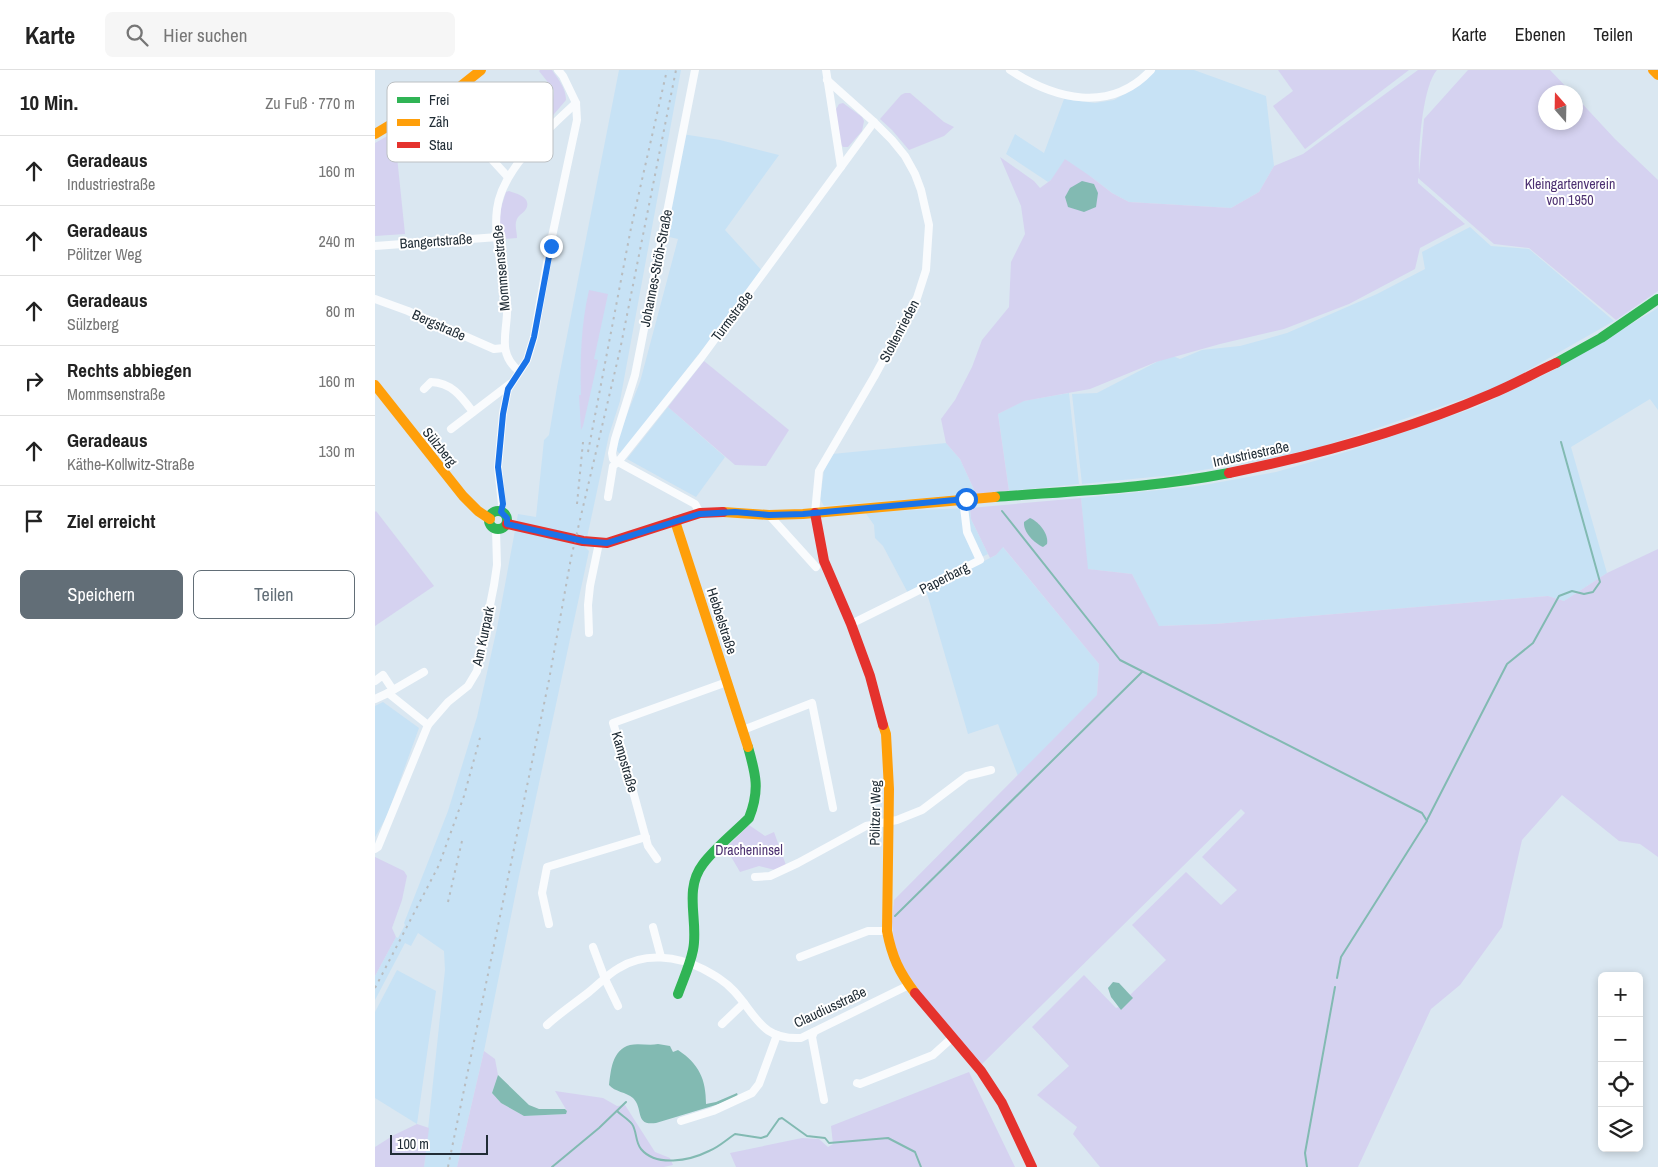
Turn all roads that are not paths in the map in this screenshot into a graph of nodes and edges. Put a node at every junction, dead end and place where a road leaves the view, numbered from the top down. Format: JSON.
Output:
{"nodes":[{"id":1,"x":481,"y":70,"type":"edge"},
{"id":2,"x":558,"y":70,"type":"edge"},
{"id":3,"x":695,"y":70,"type":"edge"},
{"id":4,"x":826,"y":70,"type":"edge"},
{"id":5,"x":1151,"y":70,"type":"edge"},
{"id":6,"x":1653,"y":70,"type":"edge"},
{"id":7,"x":1012,"y":71,"type":"edge"},
{"id":8,"x":1658,"y":75,"type":"edge"},
{"id":9,"x":827,"y":80,"type":"junction"},
{"id":10,"x":468,"y":82,"type":"edge"},
{"id":11,"x":576,"y":103,"type":"junction"},
{"id":12,"x":874,"y":122,"type":"junction"},
{"id":13,"x":553,"y":126,"type":"edge"},
{"id":14,"x":387,"y":128,"type":"edge"},
{"id":15,"x":375,"y":134,"type":"edge"},
{"id":16,"x":494,"y":162,"type":"edge"},
{"id":17,"x":520,"y":162,"type":"edge"},
{"id":18,"x":841,"y":167,"type":"junction"},
{"id":19,"x":508,"y":177,"type":"junction"},
{"id":20,"x":498,"y":237,"type":"junction"},
{"id":21,"x":375,"y":246,"type":"edge"},
{"id":22,"x":375,"y":299,"type":"edge"},
{"id":23,"x":1658,"y":299,"type":"edge"},
{"id":24,"x":504,"y":348,"type":"junction"},
{"id":25,"x":519,"y":371,"type":"junction"},
{"id":26,"x":510,"y":384,"type":"junction"},
{"id":27,"x":375,"y":385,"type":"edge"},
{"id":28,"x":424,"y":389,"type":"dead end"},
{"id":29,"x":473,"y":412,"type":"junction"},
{"id":30,"x":451,"y":429,"type":"dead end"},
{"id":31,"x":618,"y":462,"type":"junction"},
{"id":32,"x":607,"y":498,"type":"dead end"},
{"id":33,"x":963,"y":499,"type":"junction"},
{"id":34,"x":501,"y":512,"type":"junction"},
{"id":35,"x":815,"y":513,"type":"junction"},
{"id":36,"x":699,"y":514,"type":"junction"},
{"id":37,"x":769,"y":515,"type":"junction"},
{"id":38,"x":489,"y":520,"type":"junction"},
{"id":39,"x":675,"y":521,"type":"junction"},
{"id":40,"x":507,"y":524,"type":"junction"},
{"id":41,"x":496,"y":529,"type":"junction"},
{"id":42,"x":599,"y":543,"type":"junction"},
{"id":43,"x":816,"y":567,"type":"dead end"},
{"id":44,"x":851,"y":624,"type":"junction"},
{"id":45,"x":589,"y":633,"type":"dead end"},
{"id":46,"x":424,"y":672,"type":"dead end"},
{"id":47,"x":375,"y":681,"type":"edge"},
{"id":48,"x":727,"y":682,"type":"junction"},
{"id":49,"x":390,"y":691,"type":"junction"},
{"id":50,"x":375,"y":699,"type":"edge"},
{"id":51,"x":428,"y":725,"type":"junction"},
{"id":52,"x":743,"y":730,"type":"junction"},
{"id":53,"x":991,"y":770,"type":"dead end"},
{"id":54,"x":833,"y":808,"type":"dead end"},
{"id":55,"x":889,"y":821,"type":"junction"},
{"id":56,"x":646,"y":838,"type":"junction"},
{"id":57,"x":375,"y":849,"type":"edge"},
{"id":58,"x":657,"y":859,"type":"dead end"},
{"id":59,"x":755,"y":877,"type":"dead end"},
{"id":60,"x":549,"y":924,"type":"dead end"},
{"id":61,"x":653,"y":927,"type":"dead end"},
{"id":62,"x":887,"y":931,"type":"junction"},
{"id":63,"x":593,"y":947,"type":"dead end"},
{"id":64,"x":661,"y":957,"type":"junction"},
{"id":65,"x":800,"y":957,"type":"dead end"},
{"id":66,"x":689,"y":962,"type":"junction"},
{"id":67,"x":605,"y":979,"type":"junction"},
{"id":68,"x":909,"y":985,"type":"junction"},
{"id":69,"x":678,"y":994,"type":"dead end"},
{"id":70,"x":744,"y":1003,"type":"junction"},
{"id":71,"x":618,"y":1006,"type":"dead end"},
{"id":72,"x":722,"y":1024,"type":"dead end"},
{"id":73,"x":547,"y":1025,"type":"dead end"},
{"id":74,"x":814,"y":1032,"type":"junction"},
{"id":75,"x":777,"y":1035,"type":"junction"},
{"id":76,"x":953,"y":1037,"type":"junction"},
{"id":77,"x":857,"y":1083,"type":"dead end"},
{"id":78,"x":824,"y":1100,"type":"dead end"},
{"id":79,"x":681,"y":1121,"type":"dead end"},
{"id":80,"x":1032,"y":1167,"type":"edge"}],
"edges":[{"from":1,"to":10,"type":"main road"},
{"from":2,"to":11,"type":"street"},
{"from":3,"to":31,"type":"street","name":"Johannes-Ströh-Straße"},
{"from":4,"to":9,"type":"street"},
{"from":5,"to":7,"type":"street"},
{"from":6,"to":8,"type":"main road"},
{"from":9,"to":12,"type":"street","name":"Stoltenrieden"},
{"from":9,"to":18,"type":"street"},
{"from":11,"to":13,"type":"street","name":"Mommsenstraße"},
{"from":11,"to":25,"type":"street"},
{"from":12,"to":18,"type":"street","name":"Turmstraße"},
{"from":12,"to":35,"type":"street","name":"Stoltenrieden"},
{"from":14,"to":15,"type":"main road"},
{"from":16,"to":19,"type":"street"},
{"from":17,"to":19,"type":"street","name":"Mommsenstraße"},
{"from":18,"to":31,"type":"street","name":"Turmstraße"},
{"from":19,"to":20,"type":"street","name":"Mommsenstraße"},
{"from":20,"to":21,"type":"street","name":"Bangertstraße"},
{"from":20,"to":24,"type":"street","name":"Mommsenstraße"},
{"from":22,"to":24,"type":"street","name":"Bergstraße"},
{"from":23,"to":33,"type":"main road","name":"Industriestraße"},
{"from":24,"to":25,"type":"street"},
{"from":25,"to":26,"type":"street"},
{"from":26,"to":29,"type":"street"},
{"from":26,"to":34,"type":"street"},
{"from":27,"to":38,"type":"main road","name":"Sülzberg"},
{"from":28,"to":29,"type":"street"},
{"from":29,"to":30,"type":"street"},
{"from":31,"to":32,"type":"street","name":"Turmstraße"},
{"from":31,"to":36,"type":"street"},
{"from":33,"to":35,"type":"main road","name":"Industriestraße"},
{"from":33,"to":44,"type":"street","name":"Paperbarg"},
{"from":34,"to":38,"type":"main road"},
{"from":34,"to":40,"type":"main road"},
{"from":35,"to":37,"type":"main road"},
{"from":35,"to":44,"type":"main road","name":"Pölitzer Weg"},
{"from":36,"to":37,"type":"main road"},
{"from":36,"to":39,"type":"main road"},
{"from":37,"to":43,"type":"street"},
{"from":38,"to":41,"type":"main road","name":"Sülzberg"},
{"from":39,"to":42,"type":"main road"},
{"from":39,"to":48,"type":"main road","name":"Hebbelstraße"},
{"from":40,"to":41,"type":"main road"},
{"from":40,"to":42,"type":"main road"},
{"from":41,"to":51,"type":"street","name":"Am Kurpark"},
{"from":42,"to":45,"type":"street"},
{"from":44,"to":55,"type":"main road","name":"Pölitzer Weg"},
{"from":46,"to":49,"type":"street"},
{"from":47,"to":49,"type":"street"},
{"from":48,"to":52,"type":"main road","name":"Hebbelstraße"},
{"from":48,"to":56,"type":"street","name":"Kampstraße"},
{"from":49,"to":50,"type":"street"},
{"from":49,"to":51,"type":"street"},
{"from":51,"to":57,"type":"street","name":"Am Kurpark"},
{"from":52,"to":54,"type":"street"},
{"from":52,"to":66,"type":"main road","name":"Hebbelstraße"},
{"from":53,"to":55,"type":"street"},
{"from":55,"to":59,"type":"street"},
{"from":55,"to":62,"type":"main road","name":"Pölitzer Weg"},
{"from":56,"to":58,"type":"street","name":"Kampstraße"},
{"from":56,"to":60,"type":"street"},
{"from":61,"to":64,"type":"street"},
{"from":62,"to":65,"type":"street"},
{"from":62,"to":68,"type":"main road","name":"Pölitzer Weg"},
{"from":63,"to":67,"type":"street"},
{"from":64,"to":66,"type":"street","name":"Claudiusstraße"},
{"from":64,"to":67,"type":"street","name":"Claudiusstraße"},
{"from":66,"to":69,"type":"main road"},
{"from":66,"to":70,"type":"street","name":"Claudiusstraße"},
{"from":67,"to":71,"type":"street"},
{"from":67,"to":73,"type":"street","name":"Claudiusstraße"},
{"from":68,"to":74,"type":"street","name":"Claudiusstraße"},
{"from":68,"to":76,"type":"main road","name":"Pölitzer Weg"},
{"from":70,"to":72,"type":"street"},
{"from":70,"to":75,"type":"street","name":"Claudiusstraße"},
{"from":74,"to":75,"type":"street","name":"Claudiusstraße"},
{"from":74,"to":78,"type":"street"},
{"from":75,"to":79,"type":"street"},
{"from":76,"to":77,"type":"street"},
{"from":76,"to":80,"type":"main road","name":"Pölitzer Weg"}]}
